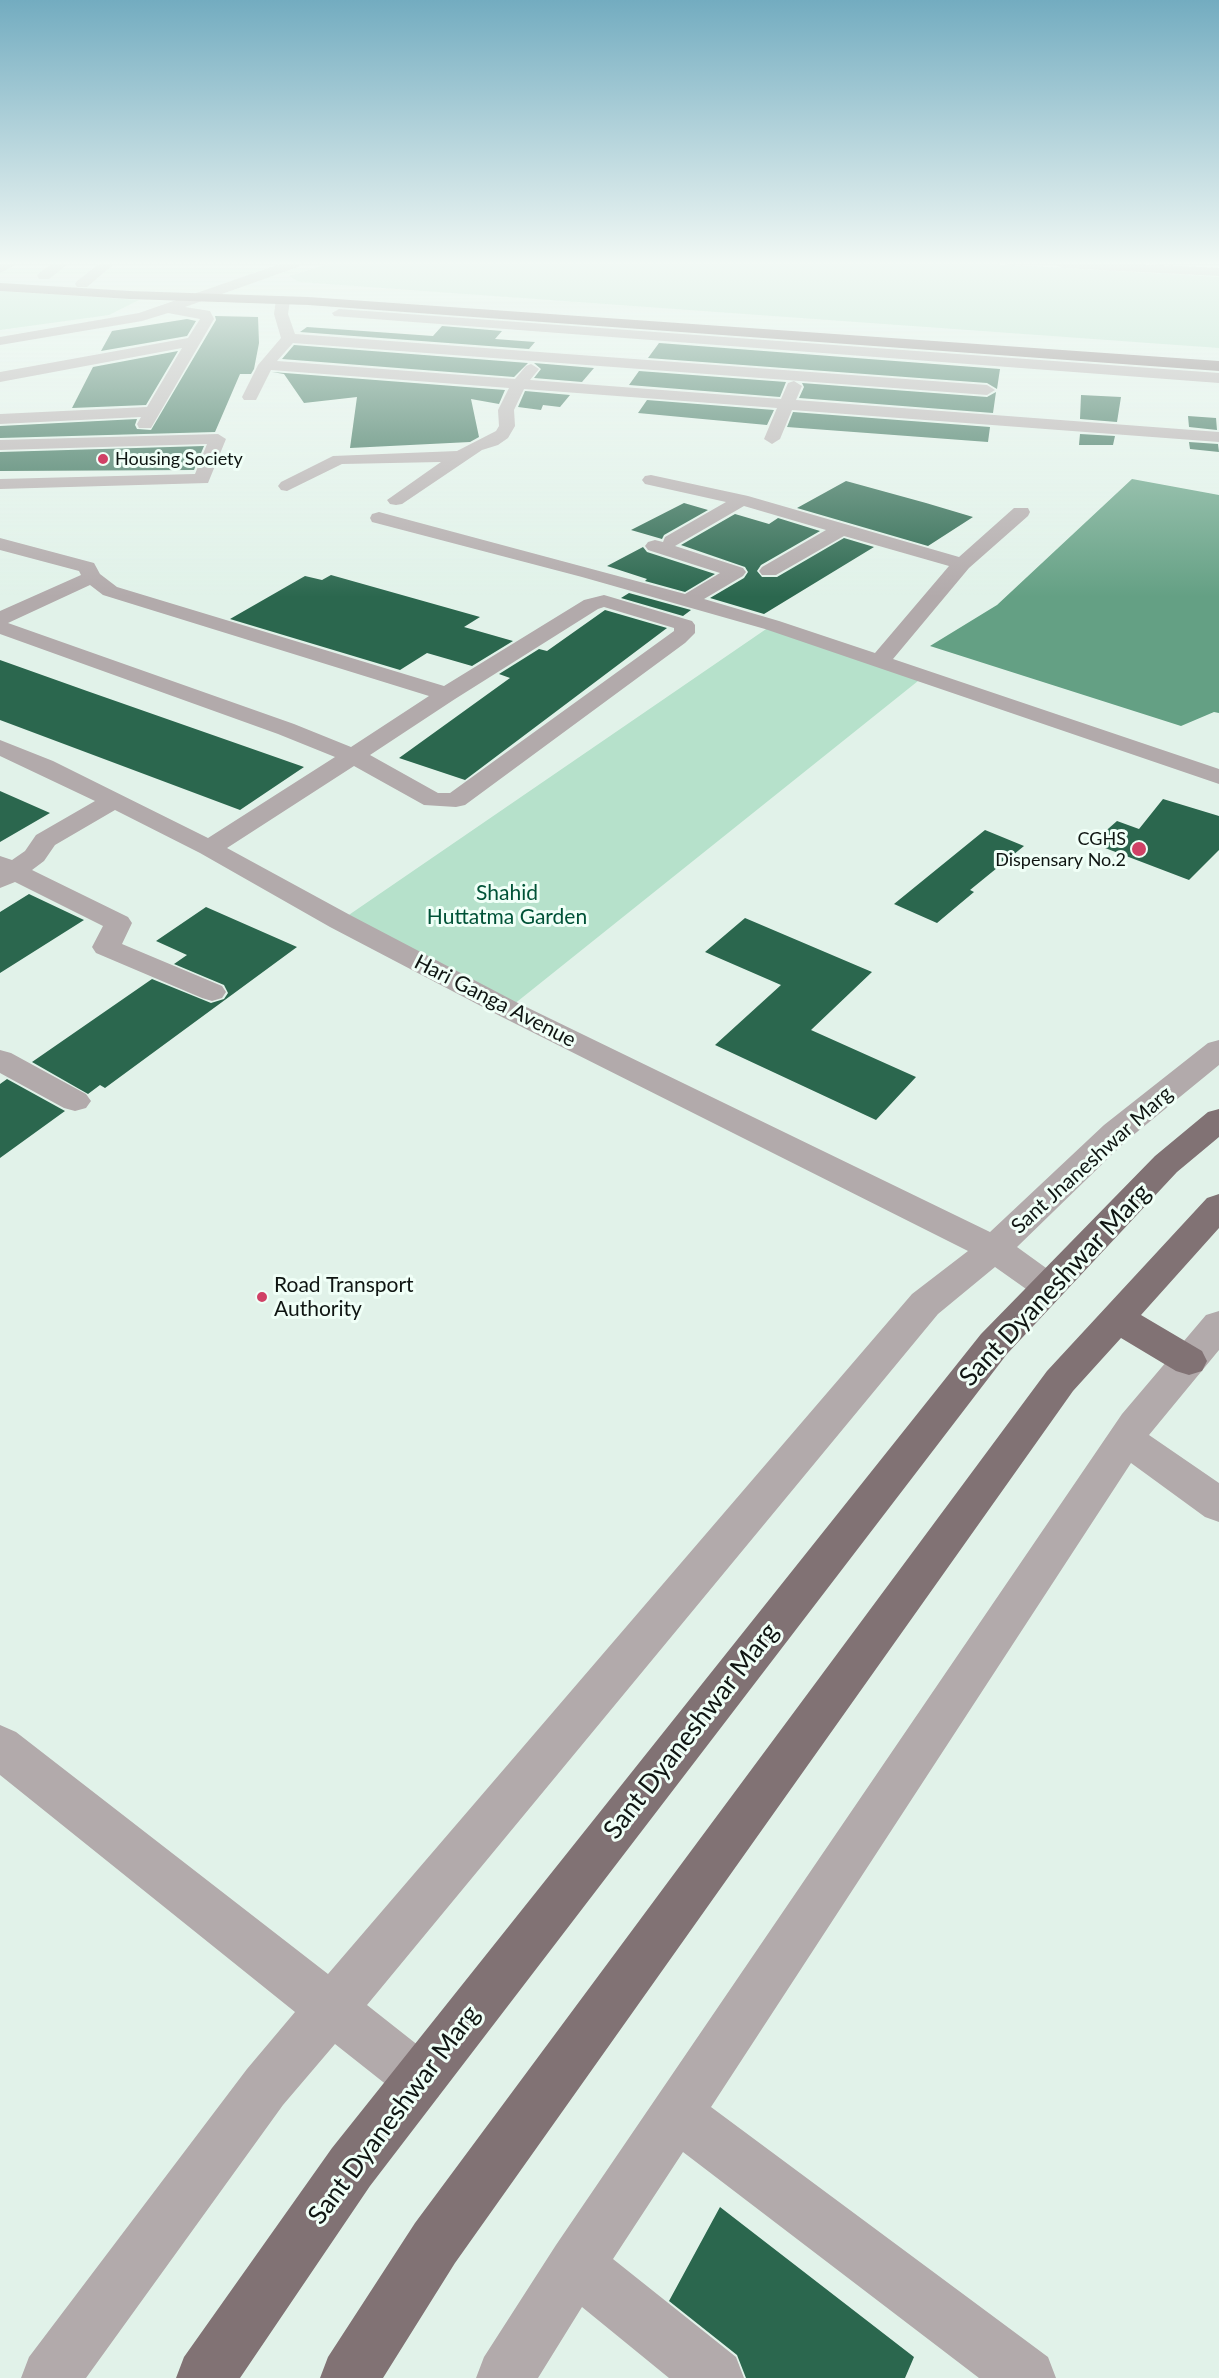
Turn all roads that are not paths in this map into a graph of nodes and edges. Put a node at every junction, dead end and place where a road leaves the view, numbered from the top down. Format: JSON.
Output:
{"nodes":[{"id":1,"x":81,"y":375,"type":"edge"},
{"id":2,"x":173,"y":375,"type":"edge"},
{"id":3,"x":261,"y":375,"type":"edge"},
{"id":4,"x":396,"y":375,"type":"joint"},
{"id":5,"x":526,"y":375,"type":"edge"},
{"id":6,"x":798,"y":375,"type":"joint"},
{"id":7,"x":1185,"y":375,"type":"edge"},
{"id":8,"x":1219,"y":378,"type":"edge"},
{"id":9,"x":78,"y":379,"type":"dead end"},
{"id":10,"x":519,"y":384,"type":"junction"},
{"id":11,"x":309,"y":385,"type":"dead end"},
{"id":12,"x":987,"y":390,"type":"dead end"},
{"id":13,"x":250,"y":397,"type":"dead end"},
{"id":14,"x":64,"y":398,"type":"dead end"},
{"id":15,"x":786,"y":404,"type":"junction"},
{"id":16,"x":50,"y":416,"type":"junction"},
{"id":17,"x":0,"y":419,"type":"edge"},
{"id":18,"x":1219,"y":437,"type":"edge"},
{"id":19,"x":772,"y":439,"type":"dead end"},
{"id":20,"x":0,"y":445,"type":"edge"},
{"id":21,"x":460,"y":456,"type":"junction"},
{"id":22,"x":651,"y":480,"type":"dead end"},
{"id":23,"x":0,"y":484,"type":"edge"},
{"id":24,"x":287,"y":486,"type":"dead end"},
{"id":25,"x":396,"y":500,"type":"dead end"},
{"id":26,"x":742,"y":500,"type":"junction"},
{"id":27,"x":1021,"y":512,"type":"dead end"},
{"id":28,"x":379,"y":518,"type":"dead end"},
{"id":29,"x":843,"y":528,"type":"junction"},
{"id":30,"x":0,"y":544,"type":"edge"},
{"id":31,"x":962,"y":564,"type":"junction"},
{"id":32,"x":769,"y":571,"type":"dead end"},
{"id":33,"x":92,"y":577,"type":"junction"},
{"id":34,"x":110,"y":591,"type":"junction"},
{"id":35,"x":90,"y":600,"type":"dead end"},
{"id":36,"x":687,"y":601,"type":"junction"},
{"id":37,"x":0,"y":619,"type":"edge"},
{"id":38,"x":0,"y":627,"type":"edge"},
{"id":39,"x":31,"y":629,"type":"junction"},
{"id":40,"x":0,"y":644,"type":"edge"},
{"id":41,"x":879,"y":662,"type":"junction"},
{"id":42,"x":447,"y":694,"type":"junction"},
{"id":43,"x":0,"y":747,"type":"edge"},
{"id":44,"x":353,"y":756,"type":"junction"},
{"id":45,"x":1219,"y":777,"type":"edge"},
{"id":46,"x":125,"y":807,"type":"junction"},
{"id":47,"x":209,"y":848,"type":"junction"},
{"id":48,"x":12,"y":868,"type":"edge"},
{"id":49,"x":212,"y":992,"type":"dead end"},
{"id":50,"x":1219,"y":1050,"type":"edge"},
{"id":51,"x":0,"y":1060,"type":"edge"},
{"id":52,"x":75,"y":1101,"type":"dead end"},
{"id":53,"x":1219,"y":1120,"type":"edge"},
{"id":54,"x":1219,"y":1206,"type":"edge"},
{"id":55,"x":994,"y":1249,"type":"junction"},
{"id":56,"x":1048,"y":1287,"type":"junction"},
{"id":57,"x":1117,"y":1318,"type":"junction"},
{"id":58,"x":1219,"y":1325,"type":"edge"},
{"id":59,"x":1189,"y":1361,"type":"junction"},
{"id":60,"x":1126,"y":1439,"type":"junction"},
{"id":61,"x":1219,"y":1505,"type":"edge"},
{"id":62,"x":0,"y":1747,"type":"edge"},
{"id":63,"x":332,"y":2009,"type":"junction"},
{"id":64,"x":420,"y":2079,"type":"junction"},
{"id":65,"x":678,"y":2115,"type":"junction"},
{"id":66,"x":576,"y":2265,"type":"junction"},
{"id":67,"x":361,"y":2373,"type":"edge"},
{"id":68,"x":50,"y":2378,"type":"edge"},
{"id":69,"x":205,"y":2378,"type":"edge"},
{"id":70,"x":506,"y":2378,"type":"edge"},
{"id":71,"x":715,"y":2378,"type":"edge"},
{"id":72,"x":1027,"y":2378,"type":"edge"}],
"edges":[{"from":1,"to":9,"type":"street"},
{"from":2,"to":16,"type":"street"},
{"from":3,"to":13,"type":"street"},
{"from":4,"to":10,"type":"street"},
{"from":4,"to":11,"type":"street"},
{"from":5,"to":10,"type":"street"},
{"from":6,"to":12,"type":"street"},
{"from":6,"to":15,"type":"street"},
{"from":7,"to":8,"type":"street"},
{"from":10,"to":15,"type":"street"},
{"from":10,"to":21,"type":"street"},
{"from":14,"to":16,"type":"street"},
{"from":15,"to":18,"type":"street"},
{"from":15,"to":19,"type":"street"},
{"from":16,"to":17,"type":"street"},
{"from":20,"to":23,"type":"street"},
{"from":21,"to":24,"type":"street"},
{"from":21,"to":25,"type":"street"},
{"from":22,"to":26,"type":"street"},
{"from":26,"to":29,"type":"street"},
{"from":26,"to":36,"type":"street"},
{"from":27,"to":31,"type":"street"},
{"from":28,"to":36,"type":"street"},
{"from":29,"to":31,"type":"street"},
{"from":29,"to":32,"type":"street"},
{"from":30,"to":33,"type":"street"},
{"from":31,"to":41,"type":"street"},
{"from":33,"to":34,"type":"street"},
{"from":33,"to":37,"type":"street"},
{"from":34,"to":35,"type":"street"},
{"from":34,"to":42,"type":"street"},
{"from":36,"to":41,"type":"street"},
{"from":38,"to":39,"type":"street"},
{"from":39,"to":40,"type":"street"},
{"from":39,"to":44,"type":"street"},
{"from":41,"to":45,"type":"street"},
{"from":42,"to":44,"type":"street"},
{"from":42,"to":44,"type":"street"},
{"from":43,"to":46,"type":"street","name":"Hari Ganga Avenue"},
{"from":44,"to":47,"type":"street"},
{"from":46,"to":47,"type":"street","name":"Hari Ganga Avenue"},
{"from":46,"to":48,"type":"street"},
{"from":47,"to":55,"type":"street","name":"Hari Ganga Avenue"},
{"from":48,"to":49,"type":"street"},
{"from":50,"to":55,"type":"street","name":"Sant Jnaneshwar Marg"},
{"from":51,"to":52,"type":"street"},
{"from":53,"to":56,"type":"main road","name":"Sant Dyaneshwar Marg"},
{"from":54,"to":57,"type":"main road"},
{"from":55,"to":56,"type":"street","name":"Hari Ganga Avenue"},
{"from":55,"to":63,"type":"street","name":"Sant Jnaneshwar Marg"},
{"from":56,"to":64,"type":"main road","name":"Sant Dyaneshwar Marg"},
{"from":57,"to":59,"type":"main road"},
{"from":57,"to":67,"type":"main road"},
{"from":58,"to":59,"type":"street"},
{"from":59,"to":60,"type":"street"},
{"from":60,"to":61,"type":"street"},
{"from":60,"to":65,"type":"street"},
{"from":62,"to":63,"type":"street"},
{"from":63,"to":64,"type":"street"},
{"from":63,"to":68,"type":"street","name":"Sant Jnaneshwar Marg"},
{"from":64,"to":69,"type":"main road","name":"Sant Dyaneshwar Marg"},
{"from":65,"to":66,"type":"street"},
{"from":65,"to":72,"type":"street"},
{"from":66,"to":70,"type":"street"},
{"from":66,"to":71,"type":"street"}]}
